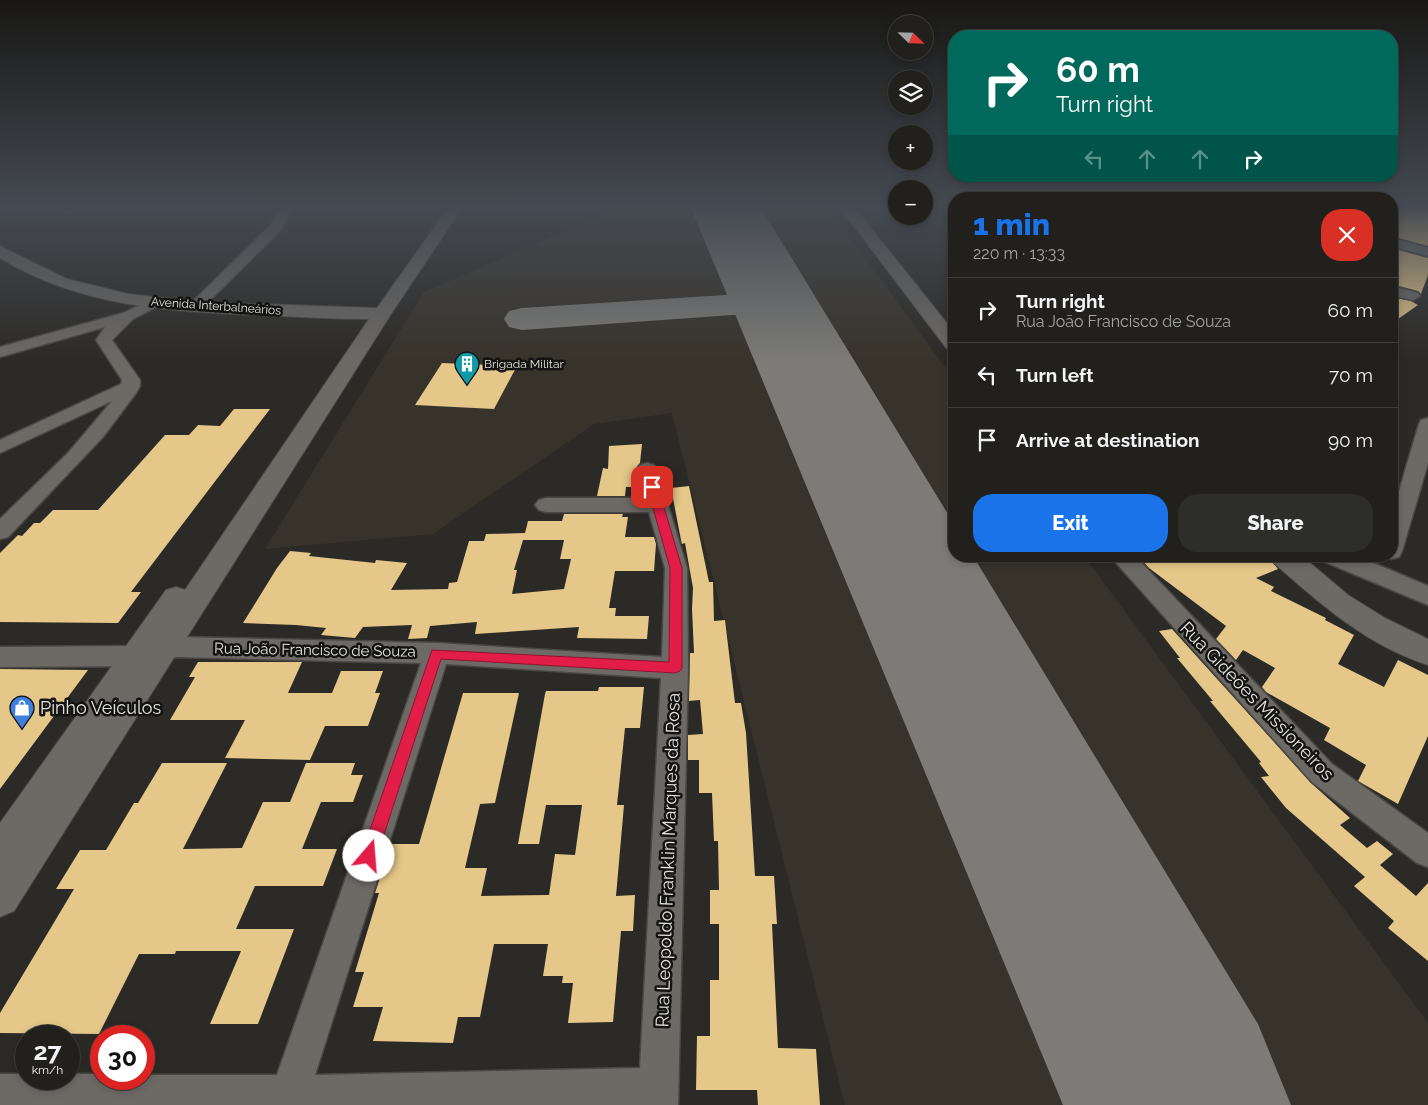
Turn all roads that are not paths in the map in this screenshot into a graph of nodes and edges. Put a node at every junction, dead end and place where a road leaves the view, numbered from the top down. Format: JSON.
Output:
{"nodes":[{"id":1,"x":13,"y":260,"type":"edge"},
{"id":2,"x":243,"y":260,"type":"edge"},
{"id":3,"x":413,"y":260,"type":"edge"},
{"id":4,"x":418,"y":260,"type":"edge"},
{"id":5,"x":888,"y":260,"type":"edge"},
{"id":6,"x":1398,"y":292,"type":"edge"},
{"id":7,"x":1413,"y":296,"type":"dead end"},
{"id":8,"x":153,"y":303,"type":"junction"},
{"id":9,"x":194,"y":307,"type":"junction"},
{"id":10,"x":378,"y":314,"type":"junction"},
{"id":11,"x":128,"y":316,"type":"junction"},
{"id":12,"x":948,"y":336,"type":"edge"},
{"id":13,"x":0,"y":352,"type":"edge"},
{"id":14,"x":131,"y":386,"type":"junction"},
{"id":15,"x":1428,"y":424,"type":"edge"},
{"id":16,"x":0,"y":447,"type":"edge"},
{"id":17,"x":647,"y":469,"type":"dead end"},
{"id":18,"x":1420,"y":489,"type":"edge"},
{"id":19,"x":546,"y":505,"type":"dead end"},
{"id":20,"x":658,"y":505,"type":"junction"},
{"id":21,"x":0,"y":532,"type":"edge"},
{"id":22,"x":1398,"y":536,"type":"edge"},
{"id":23,"x":1127,"y":562,"type":"edge"},
{"id":24,"x":1291,"y":562,"type":"edge"},
{"id":25,"x":1365,"y":562,"type":"edge"},
{"id":26,"x":1386,"y":566,"type":"edge"},
{"id":27,"x":1428,"y":596,"type":"edge"},
{"id":28,"x":164,"y":649,"type":"junction"},
{"id":29,"x":437,"y":653,"type":"junction"},
{"id":30,"x":1428,"y":653,"type":"edge"},
{"id":31,"x":136,"y":656,"type":"junction"},
{"id":32,"x":0,"y":657,"type":"edge"},
{"id":33,"x":675,"y":668,"type":"junction"},
{"id":34,"x":1428,"y":852,"type":"edge"},
{"id":35,"x":0,"y":855,"type":"edge"},
{"id":36,"x":0,"y":896,"type":"edge"},
{"id":37,"x":0,"y":1092,"type":"edge"},
{"id":38,"x":659,"y":1096,"type":"edge"},
{"id":39,"x":287,"y":1100,"type":"edge"}],
"edges":[{"from":1,"to":8,"type":"main road","name":"Avenida Interbalneários"},
{"from":2,"to":9,"type":"street"},
{"from":3,"to":10,"type":"main road"},
{"from":4,"to":10,"type":"main road"},
{"from":5,"to":12,"type":"main road"},
{"from":6,"to":7,"type":"street"},
{"from":8,"to":9,"type":"main road","name":"Avenida Interbalneários"},
{"from":8,"to":11,"type":"street"},
{"from":9,"to":10,"type":"main road","name":"Avenida Interbalneários"},
{"from":10,"to":28,"type":"main road"},
{"from":10,"to":31,"type":"main road"},
{"from":11,"to":13,"type":"street"},
{"from":11,"to":14,"type":"street"},
{"from":14,"to":16,"type":"street"},
{"from":14,"to":21,"type":"street"},
{"from":15,"to":18,"type":"street"},
{"from":17,"to":20,"type":"street","name":"Rua Leopoldo Franklin Marques da Rosa"},
{"from":18,"to":22,"type":"street"},
{"from":19,"to":20,"type":"street"},
{"from":20,"to":33,"type":"street","name":"Rua Leopoldo Franklin Marques da Rosa"},
{"from":23,"to":34,"type":"street","name":"Rua Gideões Missioneiros"},
{"from":24,"to":30,"type":"main road"},
{"from":25,"to":26,"type":"street"},
{"from":26,"to":27,"type":"street"},
{"from":28,"to":29,"type":"street","name":"Rua João Francisco de Souza"},
{"from":28,"to":36,"type":"main road"},
{"from":29,"to":33,"type":"street","name":"Rua João Francisco de Souza"},
{"from":29,"to":39,"type":"street"},
{"from":31,"to":32,"type":"street"},
{"from":31,"to":35,"type":"main road"},
{"from":33,"to":38,"type":"street","name":"Rua Leopoldo Franklin Marques da Rosa"},
{"from":37,"to":39,"type":"street"},
{"from":38,"to":39,"type":"street"}]}
